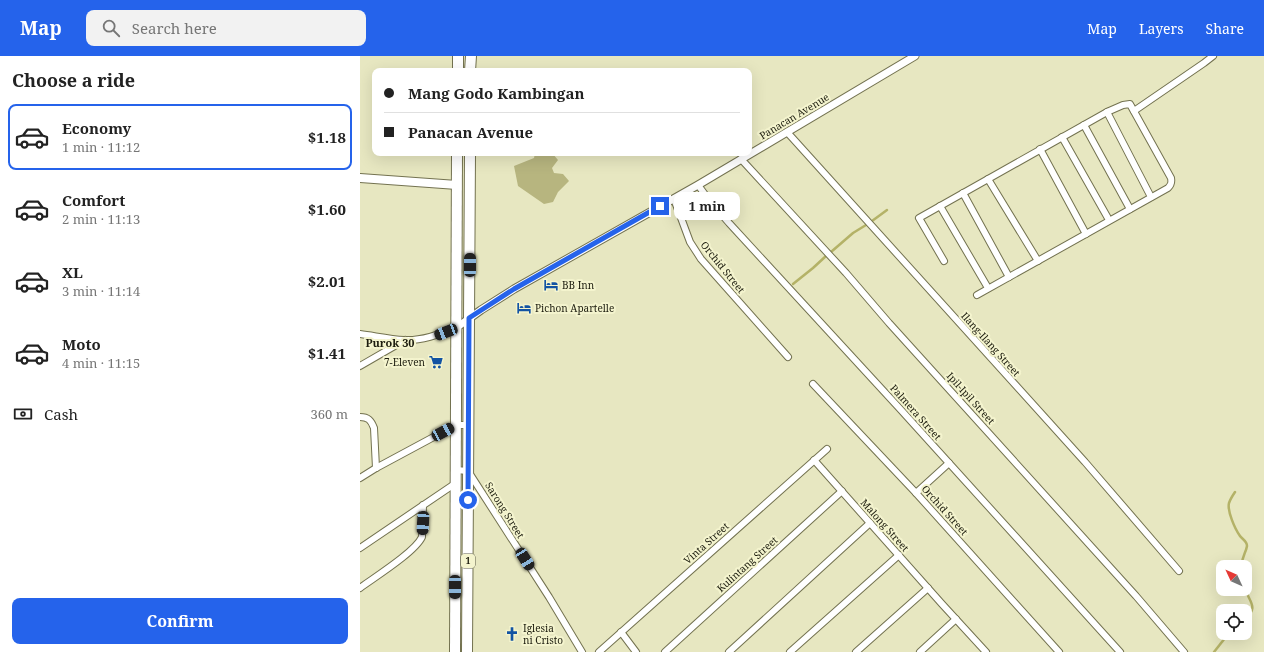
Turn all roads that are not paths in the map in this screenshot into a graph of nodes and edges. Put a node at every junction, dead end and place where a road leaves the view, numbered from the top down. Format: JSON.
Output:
{"nodes":[{"id":1,"x":458,"y":56,"type":"edge"},
{"id":2,"x":470,"y":56,"type":"edge"},
{"id":3,"x":915,"y":56,"type":"edge"},
{"id":4,"x":1213,"y":56,"type":"edge"},
{"id":5,"x":458,"y":68,"type":"edge"},
{"id":6,"x":470,"y":68,"type":"edge"},
{"id":7,"x":1134,"y":110,"type":"junction"},
{"id":8,"x":1107,"y":112,"type":"junction"},
{"id":9,"x":1084,"y":125,"type":"junction"},
{"id":10,"x":787,"y":132,"type":"junction"},
{"id":11,"x":1062,"y":137,"type":"junction"},
{"id":12,"x":1040,"y":149,"type":"junction"},
{"id":13,"x":752,"y":153,"type":"edge"},
{"id":14,"x":457,"y":156,"type":"edge"},
{"id":15,"x":470,"y":156,"type":"edge"},
{"id":16,"x":746,"y":156,"type":"edge"},
{"id":17,"x":741,"y":159,"type":"junction"},
{"id":18,"x":360,"y":178,"type":"edge"},
{"id":19,"x":988,"y":179,"type":"junction"},
{"id":20,"x":457,"y":185,"type":"junction"},
{"id":21,"x":698,"y":185,"type":"junction"},
{"id":22,"x":963,"y":193,"type":"junction"},
{"id":23,"x":1151,"y":197,"type":"junction"},
{"id":24,"x":674,"y":198,"type":"junction"},
{"id":25,"x":940,"y":206,"type":"junction"},
{"id":26,"x":1130,"y":209,"type":"junction"},
{"id":27,"x":1109,"y":220,"type":"junction"},
{"id":28,"x":1086,"y":234,"type":"junction"},
{"id":29,"x":457,"y":252,"type":"junction"},
{"id":30,"x":470,"y":252,"type":"junction"},
{"id":31,"x":944,"y":261,"type":"dead end"},
{"id":32,"x":1038,"y":261,"type":"junction"},
{"id":33,"x":1008,"y":277,"type":"junction"},
{"id":34,"x":988,"y":288,"type":"junction"},
{"id":35,"x":977,"y":295,"type":"dead end"},
{"id":36,"x":469,"y":318,"type":"junction"},
{"id":37,"x":456,"y":328,"type":"junction"},
{"id":38,"x":360,"y":334,"type":"edge"},
{"id":39,"x":405,"y":340,"type":"junction"},
{"id":40,"x":788,"y":357,"type":"dead end"},
{"id":41,"x":360,"y":366,"type":"edge"},
{"id":42,"x":814,"y":384,"type":"dead end"},
{"id":43,"x":363,"y":417,"type":"edge"},
{"id":44,"x":456,"y":425,"type":"junction"},
{"id":45,"x":469,"y":425,"type":"junction"},
{"id":46,"x":827,"y":448,"type":"dead end"},
{"id":47,"x":814,"y":460,"type":"junction"},
{"id":48,"x":949,"y":463,"type":"junction"},
{"id":49,"x":376,"y":468,"type":"junction"},
{"id":50,"x":456,"y":470,"type":"junction"},
{"id":51,"x":468,"y":471,"type":"junction"},
{"id":52,"x":360,"y":478,"type":"edge"},
{"id":53,"x":456,"y":483,"type":"junction"},
{"id":54,"x":842,"y":492,"type":"junction"},
{"id":55,"x":916,"y":493,"type":"junction"},
{"id":56,"x":423,"y":505,"type":"junction"},
{"id":57,"x":870,"y":523,"type":"junction"},
{"id":58,"x":360,"y":548,"type":"edge"},
{"id":59,"x":898,"y":555,"type":"junction"},
{"id":60,"x":1179,"y":571,"type":"dead end"},
{"id":61,"x":360,"y":588,"type":"edge"},
{"id":62,"x":928,"y":588,"type":"junction"},
{"id":63,"x":956,"y":619,"type":"junction"},
{"id":64,"x":621,"y":632,"type":"junction"},
{"id":65,"x":923,"y":651,"type":"edge"},
{"id":66,"x":455,"y":652,"type":"edge"},
{"id":67,"x":468,"y":652,"type":"edge"},
{"id":68,"x":582,"y":652,"type":"edge"},
{"id":69,"x":599,"y":652,"type":"edge"},
{"id":70,"x":636,"y":652,"type":"edge"},
{"id":71,"x":665,"y":652,"type":"edge"},
{"id":72,"x":729,"y":652,"type":"edge"},
{"id":73,"x":790,"y":652,"type":"edge"},
{"id":74,"x":856,"y":652,"type":"edge"},
{"id":75,"x":986,"y":652,"type":"edge"},
{"id":76,"x":1060,"y":652,"type":"edge"},
{"id":77,"x":1120,"y":652,"type":"edge"},
{"id":78,"x":1184,"y":652,"type":"edge"}],
"edges":[{"from":1,"to":5,"type":"highway"},
{"from":2,"to":6,"type":"highway"},
{"from":3,"to":10,"type":"street","name":"Panacan Avenue"},
{"from":4,"to":7,"type":"street"},
{"from":7,"to":8,"type":"street"},
{"from":7,"to":23,"type":"street"},
{"from":8,"to":9,"type":"street"},
{"from":8,"to":23,"type":"street"},
{"from":9,"to":11,"type":"street"},
{"from":9,"to":26,"type":"street"},
{"from":10,"to":13,"type":"street","name":"Panacan Avenue"},
{"from":10,"to":60,"type":"street","name":"Ilang-Ilang Street"},
{"from":11,"to":12,"type":"street"},
{"from":11,"to":27,"type":"street"},
{"from":12,"to":19,"type":"street"},
{"from":12,"to":28,"type":"street"},
{"from":14,"to":20,"type":"highway","number":"1"},
{"from":15,"to":30,"type":"highway","number":"1"},
{"from":16,"to":17,"type":"street","name":"Panacan Avenue"},
{"from":17,"to":21,"type":"street","name":"Panacan Avenue"},
{"from":17,"to":78,"type":"street","name":"Ipil-Ipil Street"},
{"from":18,"to":20,"type":"main road"},
{"from":19,"to":22,"type":"street"},
{"from":19,"to":32,"type":"street"},
{"from":20,"to":29,"type":"highway","number":"1"},
{"from":21,"to":24,"type":"street","name":"Panacan Avenue"},
{"from":21,"to":48,"type":"street","name":"Palmera Street"},
{"from":22,"to":25,"type":"street"},
{"from":22,"to":33,"type":"street"},
{"from":23,"to":26,"type":"street"},
{"from":24,"to":36,"type":"street","name":"Panacan Avenue"},
{"from":24,"to":40,"type":"street","name":"Orchid Street"},
{"from":25,"to":31,"type":"street"},
{"from":25,"to":34,"type":"street"},
{"from":26,"to":27,"type":"street"},
{"from":27,"to":28,"type":"street"},
{"from":28,"to":32,"type":"street"},
{"from":29,"to":30,"type":"highway"},
{"from":29,"to":37,"type":"highway","number":"1"},
{"from":30,"to":36,"type":"highway","number":"1"},
{"from":32,"to":33,"type":"street"},
{"from":33,"to":34,"type":"street"},
{"from":34,"to":35,"type":"street"},
{"from":36,"to":37,"type":"street","name":"Panacan Avenue"},
{"from":36,"to":45,"type":"highway","number":"1"},
{"from":37,"to":39,"type":"street"},
{"from":37,"to":44,"type":"highway","number":"1"},
{"from":38,"to":39,"type":"street"},
{"from":39,"to":41,"type":"street"},
{"from":42,"to":55,"type":"street","name":"Orchid Street"},
{"from":43,"to":49,"type":"street"},
{"from":44,"to":45,"type":"street"},
{"from":44,"to":49,"type":"street"},
{"from":44,"to":50,"type":"highway","number":"1"},
{"from":45,"to":51,"type":"highway","number":"1"},
{"from":46,"to":47,"type":"street","name":"Vinta Street"},
{"from":47,"to":54,"type":"street","name":"Malong Street"},
{"from":47,"to":64,"type":"street","name":"Vinta Street"},
{"from":48,"to":55,"type":"street"},
{"from":48,"to":77,"type":"street","name":"Palmera Street"},
{"from":49,"to":52,"type":"street"},
{"from":50,"to":51,"type":"street"},
{"from":50,"to":53,"type":"highway","number":"1"},
{"from":51,"to":67,"type":"highway","number":"1"},
{"from":51,"to":68,"type":"street","name":"Sarong Street"},
{"from":53,"to":56,"type":"street"},
{"from":53,"to":66,"type":"highway","number":"1"},
{"from":54,"to":57,"type":"street","name":"Malong Street"},
{"from":54,"to":71,"type":"street","name":"Kulintang Street"},
{"from":55,"to":76,"type":"street","name":"Orchid Street"},
{"from":56,"to":58,"type":"street"},
{"from":56,"to":61,"type":"street"},
{"from":57,"to":59,"type":"street","name":"Malong Street"},
{"from":57,"to":72,"type":"street"},
{"from":59,"to":62,"type":"street","name":"Malong Street"},
{"from":59,"to":73,"type":"street"},
{"from":62,"to":63,"type":"street","name":"Malong Street"},
{"from":62,"to":74,"type":"street"},
{"from":63,"to":65,"type":"street"},
{"from":63,"to":75,"type":"street","name":"Malong Street"},
{"from":64,"to":69,"type":"street","name":"Vinta Street"},
{"from":64,"to":70,"type":"street"}]}
